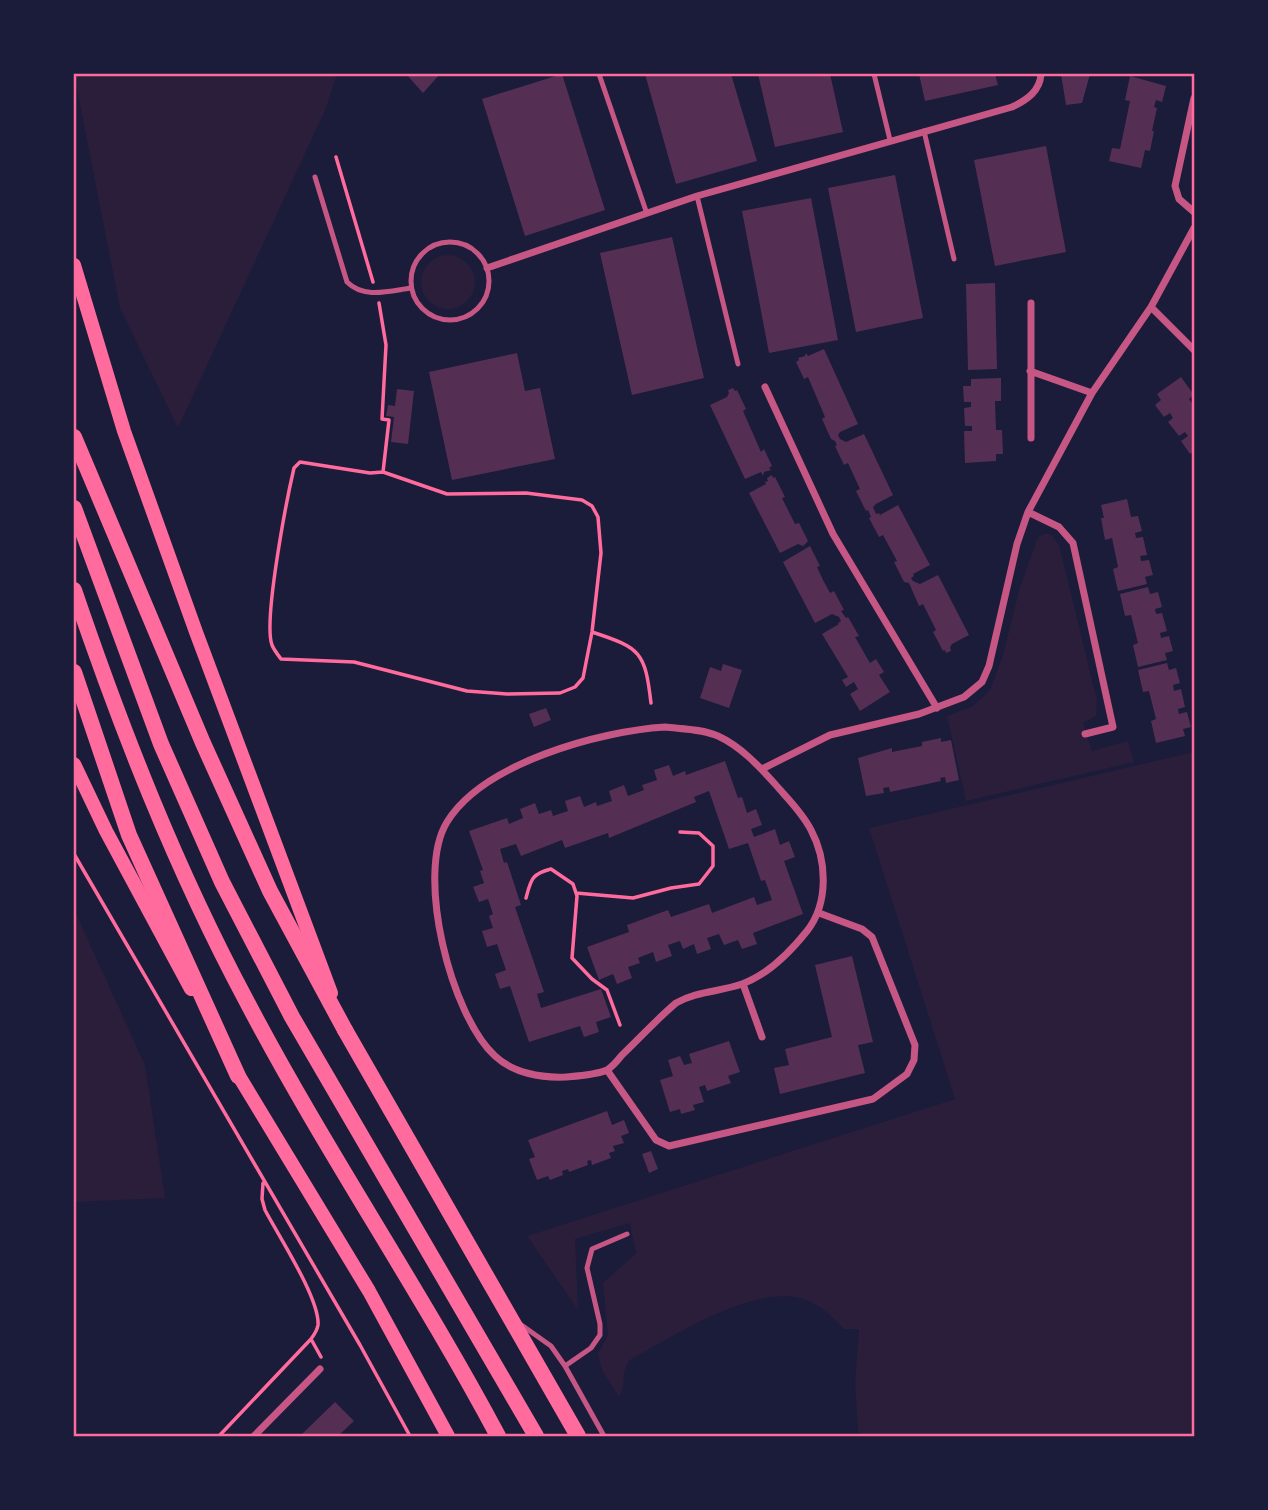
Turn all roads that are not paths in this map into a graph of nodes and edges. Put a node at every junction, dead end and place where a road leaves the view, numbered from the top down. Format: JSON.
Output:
{"nodes":[{"id":1,"x":599,"y":74,"type":"edge"},
{"id":2,"x":874,"y":74,"type":"edge"},
{"id":3,"x":1041,"y":74,"type":"edge"},
{"id":4,"x":1195,"y":98,"type":"edge"},
{"id":5,"x":924,"y":131,"type":"junction"},
{"id":6,"x":890,"y":140,"type":"junction"},
{"id":7,"x":315,"y":177,"type":"dead end"},
{"id":8,"x":697,"y":196,"type":"junction"},
{"id":9,"x":646,"y":211,"type":"junction"},
{"id":10,"x":1195,"y":212,"type":"edge"},
{"id":11,"x":1195,"y":228,"type":"edge"},
{"id":12,"x":954,"y":259,"type":"dead end"},
{"id":13,"x":74,"y":265,"type":"edge"},
{"id":14,"x":487,"y":268,"type":"junction"},
{"id":15,"x":411,"y":288,"type":"junction"},
{"id":16,"x":1031,"y":303,"type":"dead end"},
{"id":17,"x":1151,"y":307,"type":"junction"},
{"id":18,"x":1195,"y":350,"type":"edge"},
{"id":19,"x":738,"y":365,"type":"dead end"},
{"id":20,"x":1030,"y":370,"type":"junction"},
{"id":21,"x":765,"y":387,"type":"dead end"},
{"id":22,"x":1092,"y":393,"type":"junction"},
{"id":23,"x":74,"y":437,"type":"edge"},
{"id":24,"x":1031,"y":438,"type":"dead end"},
{"id":25,"x":74,"y":508,"type":"edge"},
{"id":26,"x":1028,"y":512,"type":"junction"},
{"id":27,"x":74,"y":590,"type":"edge"},
{"id":28,"x":74,"y":672,"type":"edge"},
{"id":29,"x":937,"y":708,"type":"junction"},
{"id":30,"x":1085,"y":734,"type":"dead end"},
{"id":31,"x":74,"y":764,"type":"edge"},
{"id":32,"x":762,"y":769,"type":"junction"},
{"id":33,"x":819,"y":913,"type":"junction"},
{"id":34,"x":743,"y":984,"type":"junction"},
{"id":35,"x":345,"y":1030,"type":"junction"},
{"id":36,"x":762,"y":1037,"type":"dead end"},
{"id":37,"x":607,"y":1070,"type":"junction"},
{"id":38,"x":238,"y":1076,"type":"junction"},
{"id":39,"x":627,"y":1234,"type":"dead end"},
{"id":40,"x":509,"y":1315,"type":"junction"},
{"id":41,"x":565,"y":1366,"type":"junction"},
{"id":42,"x":320,"y":1369,"type":"road end"},
{"id":43,"x":254,"y":1437,"type":"edge"},
{"id":44,"x":448,"y":1437,"type":"edge"},
{"id":45,"x":498,"y":1437,"type":"edge"},
{"id":46,"x":536,"y":1437,"type":"edge"},
{"id":47,"x":578,"y":1437,"type":"edge"},
{"id":48,"x":604,"y":1437,"type":"edge"}],
"edges":[{"from":1,"to":9,"type":"lane"},
{"from":2,"to":6,"type":"lane"},
{"from":3,"to":5,"type":"street"},
{"from":4,"to":10,"type":"street"},
{"from":5,"to":6,"type":"street"},
{"from":5,"to":12,"type":"lane"},
{"from":6,"to":8,"type":"street"},
{"from":7,"to":15,"type":"lane"},
{"from":8,"to":9,"type":"street"},
{"from":8,"to":19,"type":"lane"},
{"from":9,"to":14,"type":"street"},
{"from":11,"to":17,"type":"street"},
{"from":13,"to":35,"type":"main road"},
{"from":14,"to":15,"type":"lane"},
{"from":14,"to":15,"type":"lane"},
{"from":16,"to":20,"type":"street"},
{"from":17,"to":18,"type":"street"},
{"from":17,"to":22,"type":"street"},
{"from":20,"to":22,"type":"street"},
{"from":20,"to":24,"type":"street"},
{"from":21,"to":29,"type":"street"},
{"from":22,"to":26,"type":"street"},
{"from":23,"to":35,"type":"main road"},
{"from":25,"to":46,"type":"main road"},
{"from":26,"to":29,"type":"street"},
{"from":26,"to":30,"type":"street"},
{"from":27,"to":45,"type":"main road"},
{"from":28,"to":38,"type":"main road"},
{"from":29,"to":32,"type":"street"},
{"from":31,"to":38,"type":"main road"},
{"from":32,"to":33,"type":"street"},
{"from":32,"to":37,"type":"street"},
{"from":33,"to":34,"type":"street"},
{"from":33,"to":37,"type":"street"},
{"from":34,"to":36,"type":"street"},
{"from":34,"to":37,"type":"street"},
{"from":35,"to":40,"type":"main road"},
{"from":38,"to":44,"type":"main road"},
{"from":39,"to":41,"type":"lane"},
{"from":40,"to":41,"type":"lane"},
{"from":40,"to":47,"type":"main road"},
{"from":41,"to":48,"type":"lane"},
{"from":42,"to":43,"type":"street"}]}
